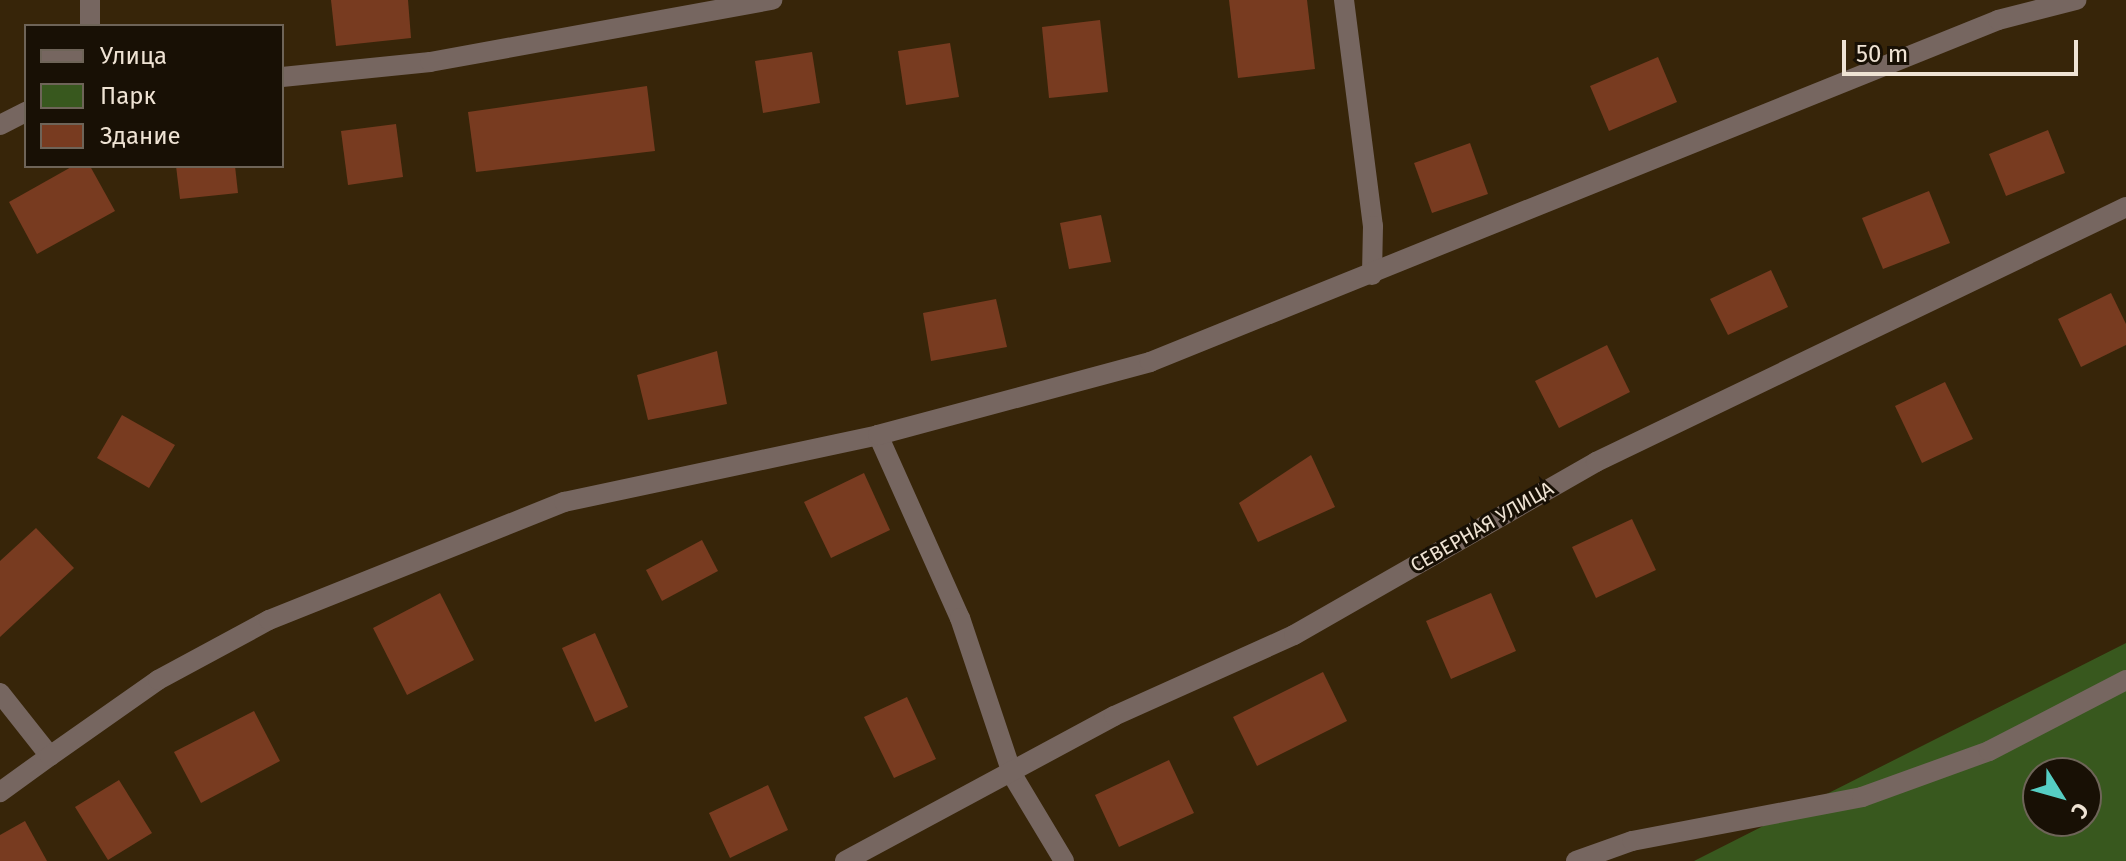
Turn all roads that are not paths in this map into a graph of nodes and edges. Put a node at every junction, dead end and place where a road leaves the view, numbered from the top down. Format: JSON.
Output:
{"nodes":[{"id":1,"x":90,"y":0,"type":"edge"},
{"id":2,"x":772,"y":0,"type":"edge"},
{"id":3,"x":1344,"y":0,"type":"edge"},
{"id":4,"x":2076,"y":0,"type":"edge"},
{"id":5,"x":90,"y":24,"type":"edge"},
{"id":6,"x":284,"y":77,"type":"edge"},
{"id":7,"x":24,"y":113,"type":"edge"},
{"id":8,"x":0,"y":125,"type":"edge"},
{"id":9,"x":2126,"y":207,"type":"edge"},
{"id":10,"x":1372,"y":275,"type":"junction"},
{"id":11,"x":878,"y":435,"type":"junction"},
{"id":12,"x":2126,"y":680,"type":"edge"},
{"id":13,"x":0,"y":693,"type":"edge"},
{"id":14,"x":50,"y":756,"type":"junction"},
{"id":15,"x":1013,"y":776,"type":"junction"},
{"id":16,"x":0,"y":792,"type":"edge"},
{"id":17,"x":845,"y":861,"type":"edge"},
{"id":18,"x":1064,"y":861,"type":"edge"},
{"id":19,"x":1576,"y":861,"type":"edge"}],
"edges":[{"from":1,"to":5,"type":"street"},
{"from":2,"to":6,"type":"street"},
{"from":3,"to":10,"type":"street"},
{"from":4,"to":10,"type":"street"},
{"from":7,"to":8,"type":"street"},
{"from":9,"to":15,"type":"street","name":"СЕВЕРНАЯ УЛИЦА"},
{"from":10,"to":11,"type":"street"},
{"from":11,"to":14,"type":"street"},
{"from":11,"to":15,"type":"street"},
{"from":12,"to":19,"type":"street"},
{"from":13,"to":14,"type":"street"},
{"from":14,"to":16,"type":"street"},
{"from":15,"to":17,"type":"street","name":"СЕВЕРНАЯ УЛИЦА"},
{"from":15,"to":18,"type":"street"}]}
